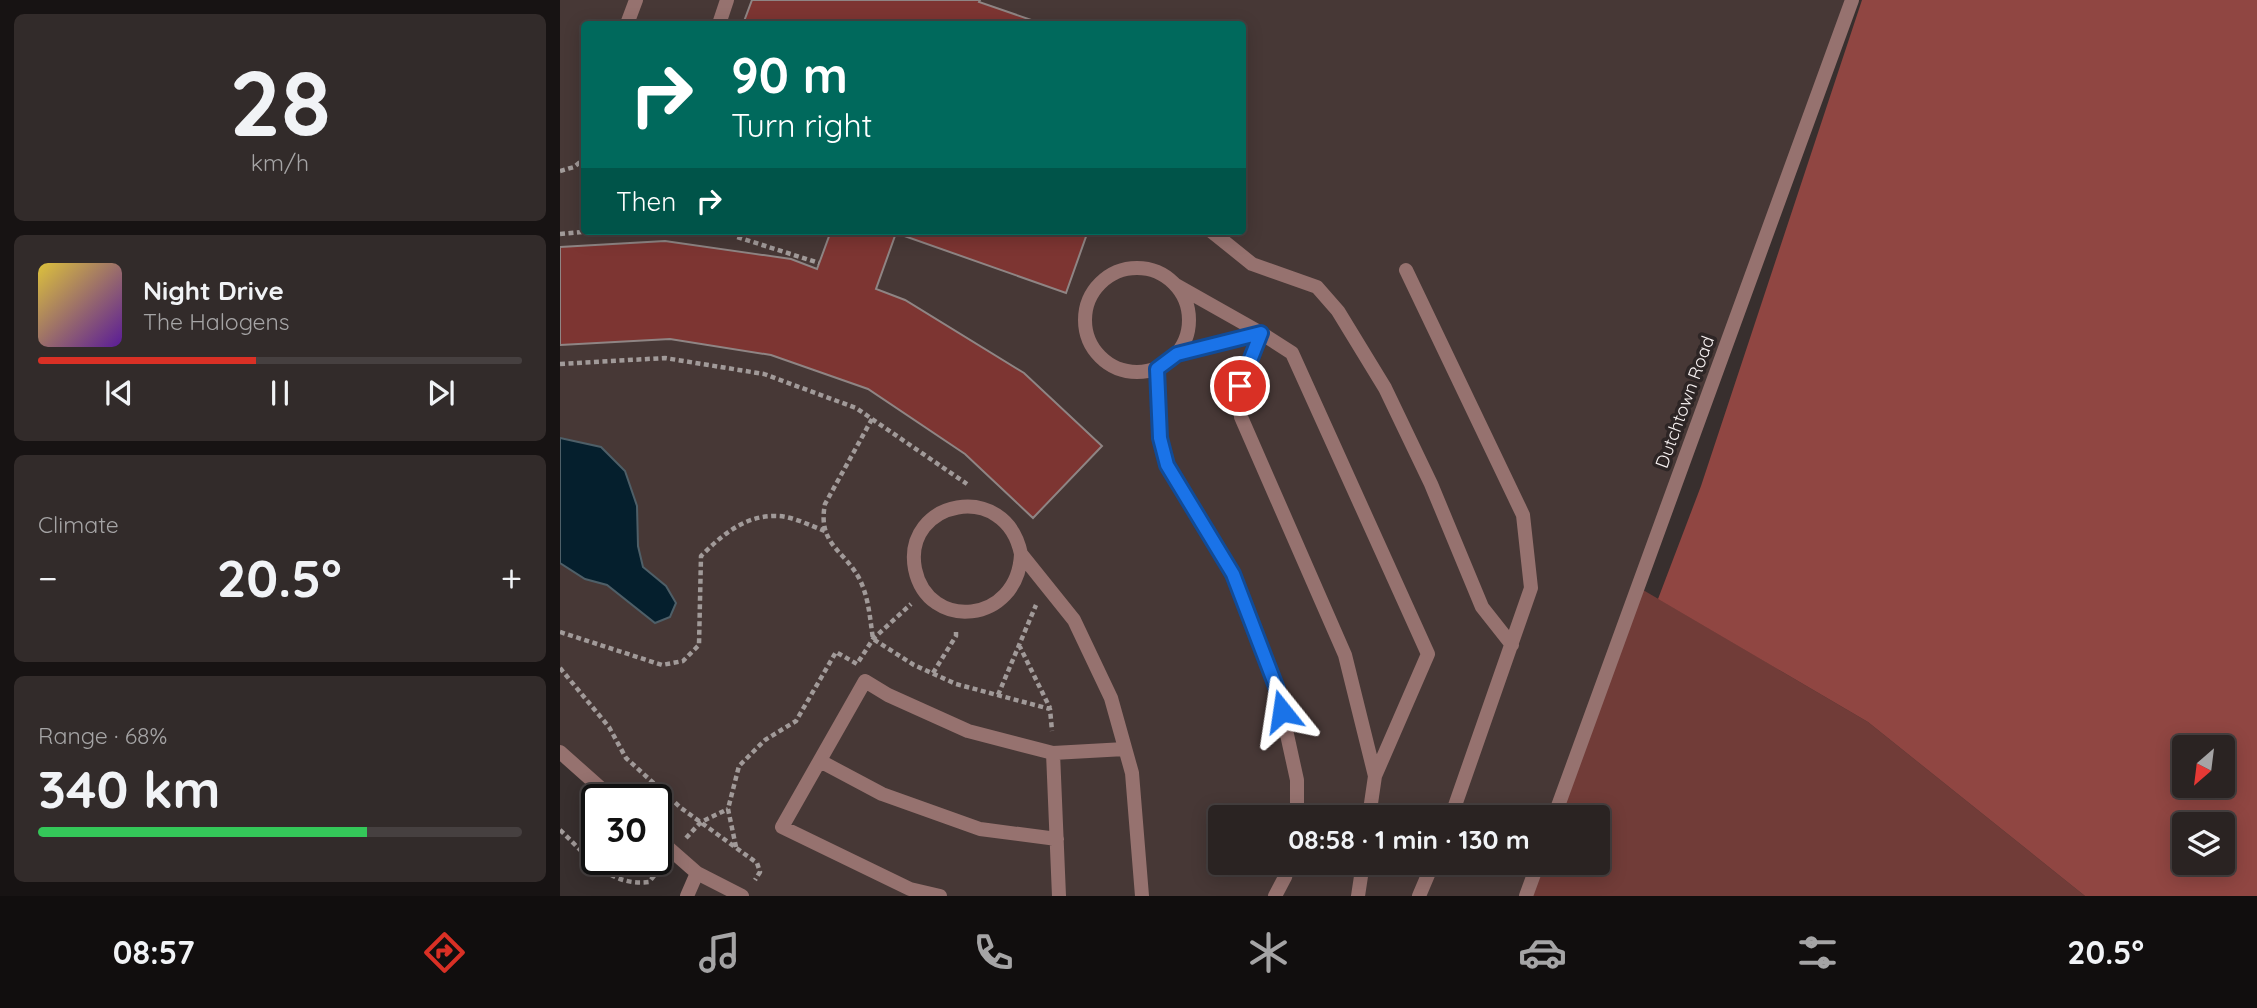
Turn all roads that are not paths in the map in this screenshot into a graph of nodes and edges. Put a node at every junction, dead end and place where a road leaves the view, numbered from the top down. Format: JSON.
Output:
{"nodes":[{"id":1,"x":636,"y":0,"type":"edge"},
{"id":2,"x":727,"y":0,"type":"edge"},
{"id":3,"x":1852,"y":0,"type":"edge"},
{"id":4,"x":628,"y":21,"type":"edge"},
{"id":5,"x":720,"y":21,"type":"edge"},
{"id":6,"x":1217,"y":235,"type":"edge"},
{"id":7,"x":1406,"y":270,"type":"dead end"},
{"id":8,"x":1176,"y":285,"type":"junction"},
{"id":9,"x":1261,"y":333,"type":"junction"},
{"id":10,"x":1177,"y":354,"type":"junction"},
{"id":11,"x":1157,"y":369,"type":"junction"},
{"id":12,"x":1021,"y":554,"type":"junction"},
{"id":13,"x":1512,"y":645,"type":"junction"},
{"id":14,"x":1125,"y":749,"type":"junction"},
{"id":15,"x":560,"y":752,"type":"edge"},
{"id":16,"x":1053,"y":753,"type":"junction"},
{"id":17,"x":820,"y":761,"type":"junction"},
{"id":18,"x":1375,"y":776,"type":"junction"},
{"id":19,"x":596,"y":784,"type":"edge"},
{"id":20,"x":1297,"y":805,"type":"edge"},
{"id":21,"x":1371,"y":805,"type":"edge"},
{"id":22,"x":1455,"y":805,"type":"edge"},
{"id":23,"x":1558,"y":805,"type":"edge"},
{"id":24,"x":1057,"y":839,"type":"junction"},
{"id":25,"x":672,"y":850,"type":"edge"},
{"id":26,"x":697,"y":873,"type":"junction"},
{"id":27,"x":1286,"y":875,"type":"edge"},
{"id":28,"x":1361,"y":875,"type":"edge"},
{"id":29,"x":1428,"y":875,"type":"edge"},
{"id":30,"x":1534,"y":875,"type":"edge"},
{"id":31,"x":746,"y":892,"type":"edge"},
{"id":32,"x":687,"y":896,"type":"edge"},
{"id":33,"x":940,"y":896,"type":"edge"},
{"id":34,"x":1059,"y":896,"type":"edge"},
{"id":35,"x":1142,"y":896,"type":"edge"},
{"id":36,"x":1275,"y":896,"type":"edge"},
{"id":37,"x":1358,"y":896,"type":"edge"},
{"id":38,"x":1419,"y":896,"type":"edge"},
{"id":39,"x":1526,"y":896,"type":"edge"}],
"edges":[{"from":1,"to":4,"type":"street"},
{"from":2,"to":5,"type":"street"},
{"from":3,"to":23,"type":"street","name":"Dutchtown Road"},
{"from":6,"to":13,"type":"street"},
{"from":7,"to":13,"type":"street"},
{"from":8,"to":9,"type":"street"},
{"from":8,"to":10,"type":"street"},
{"from":8,"to":11,"type":"street"},
{"from":9,"to":10,"type":"street"},
{"from":9,"to":18,"type":"street"},
{"from":9,"to":18,"type":"street"},
{"from":10,"to":11,"type":"street"},
{"from":11,"to":20,"type":"street"},
{"from":12,"to":12,"type":"street"},
{"from":12,"to":14,"type":"street"},
{"from":13,"to":22,"type":"street"},
{"from":14,"to":16,"type":"street"},
{"from":14,"to":35,"type":"street"},
{"from":15,"to":19,"type":"street"},
{"from":16,"to":17,"type":"street"},
{"from":16,"to":24,"type":"street"},
{"from":17,"to":24,"type":"street"},
{"from":17,"to":33,"type":"street"},
{"from":18,"to":21,"type":"street"},
{"from":24,"to":34,"type":"street"},
{"from":25,"to":26,"type":"street"},
{"from":26,"to":31,"type":"street"},
{"from":26,"to":32,"type":"street"},
{"from":27,"to":36,"type":"street"},
{"from":28,"to":37,"type":"street"},
{"from":29,"to":38,"type":"street"},
{"from":30,"to":39,"type":"street"}]}
